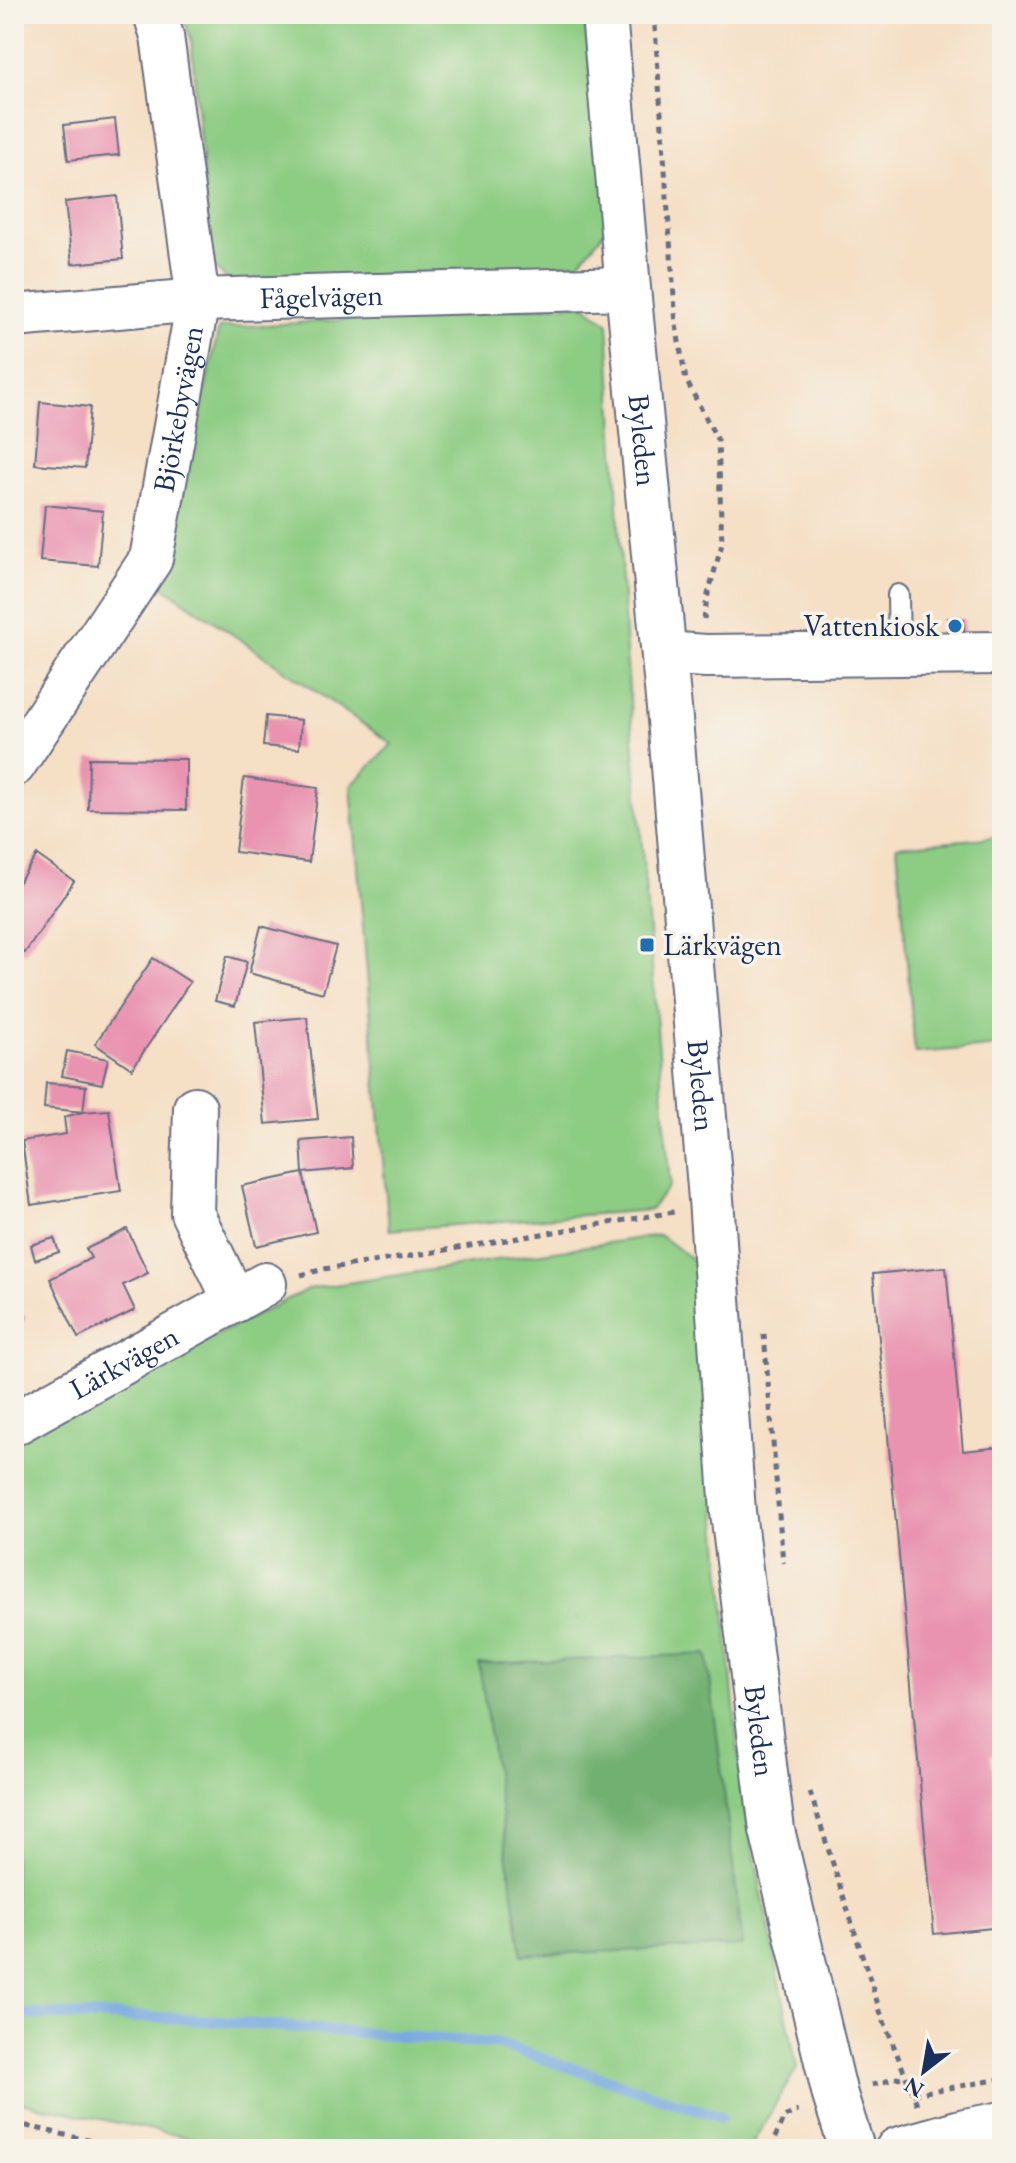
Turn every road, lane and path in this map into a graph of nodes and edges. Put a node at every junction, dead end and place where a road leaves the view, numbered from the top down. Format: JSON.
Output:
{"nodes":[{"id":1,"x":155,"y":14,"type":"edge"},
{"id":2,"x":604,"y":14,"type":"edge"},
{"id":3,"x":654,"y":14,"type":"edge"},
{"id":4,"x":628,"y":288,"type":"junction"},
{"id":5,"x":198,"y":300,"type":"junction"},
{"id":6,"x":14,"y":316,"type":"edge"},
{"id":7,"x":898,"y":595,"type":"dead end"},
{"id":8,"x":899,"y":653,"type":"junction"},
{"id":9,"x":1002,"y":653,"type":"edge"},
{"id":10,"x":685,"y":655,"type":"junction"},
{"id":11,"x":14,"y":765,"type":"edge"},
{"id":12,"x":195,"y":1108,"type":"dead end"},
{"id":13,"x":711,"y":1199,"type":"junction"},
{"id":14,"x":250,"y":1292,"type":"junction"},
{"id":15,"x":764,"y":1332,"type":"dead end"},
{"id":16,"x":14,"y":1424,"type":"edge"},
{"id":17,"x":783,"y":1564,"type":"dead end"},
{"id":18,"x":809,"y":1779,"type":"dead end"},
{"id":19,"x":1002,"y":2079,"type":"edge"},
{"id":20,"x":14,"y":2123,"type":"edge"},
{"id":21,"x":1002,"y":2123,"type":"edge"},
{"id":22,"x":126,"y":2149,"type":"edge"},
{"id":23,"x":852,"y":2149,"type":"edge"},
{"id":24,"x":897,"y":2149,"type":"edge"}],
"edges":[{"from":1,"to":5,"type":"street","name":"Björkebyvägen"},
{"from":2,"to":4,"type":"street","name":"Byleden"},
{"from":3,"to":10,"type":"path"},
{"from":4,"to":5,"type":"street","name":"Fågelvägen"},
{"from":4,"to":10,"type":"street","name":"Byleden"},
{"from":5,"to":6,"type":"street","name":"Fågelvägen"},
{"from":5,"to":11,"type":"street","name":"Björkebyvägen"},
{"from":7,"to":8,"type":"lane"},
{"from":8,"to":9,"type":"street"},
{"from":8,"to":10,"type":"street"},
{"from":10,"to":13,"type":"street","name":"Byleden"},
{"from":12,"to":14,"type":"street"},
{"from":13,"to":14,"type":"path"},
{"from":13,"to":23,"type":"street","name":"Byleden"},
{"from":14,"to":16,"type":"street","name":"Lärkvägen"},
{"from":15,"to":17,"type":"path"},
{"from":18,"to":19,"type":"path"},
{"from":20,"to":22,"type":"path"},
{"from":21,"to":24,"type":"street"}]}
